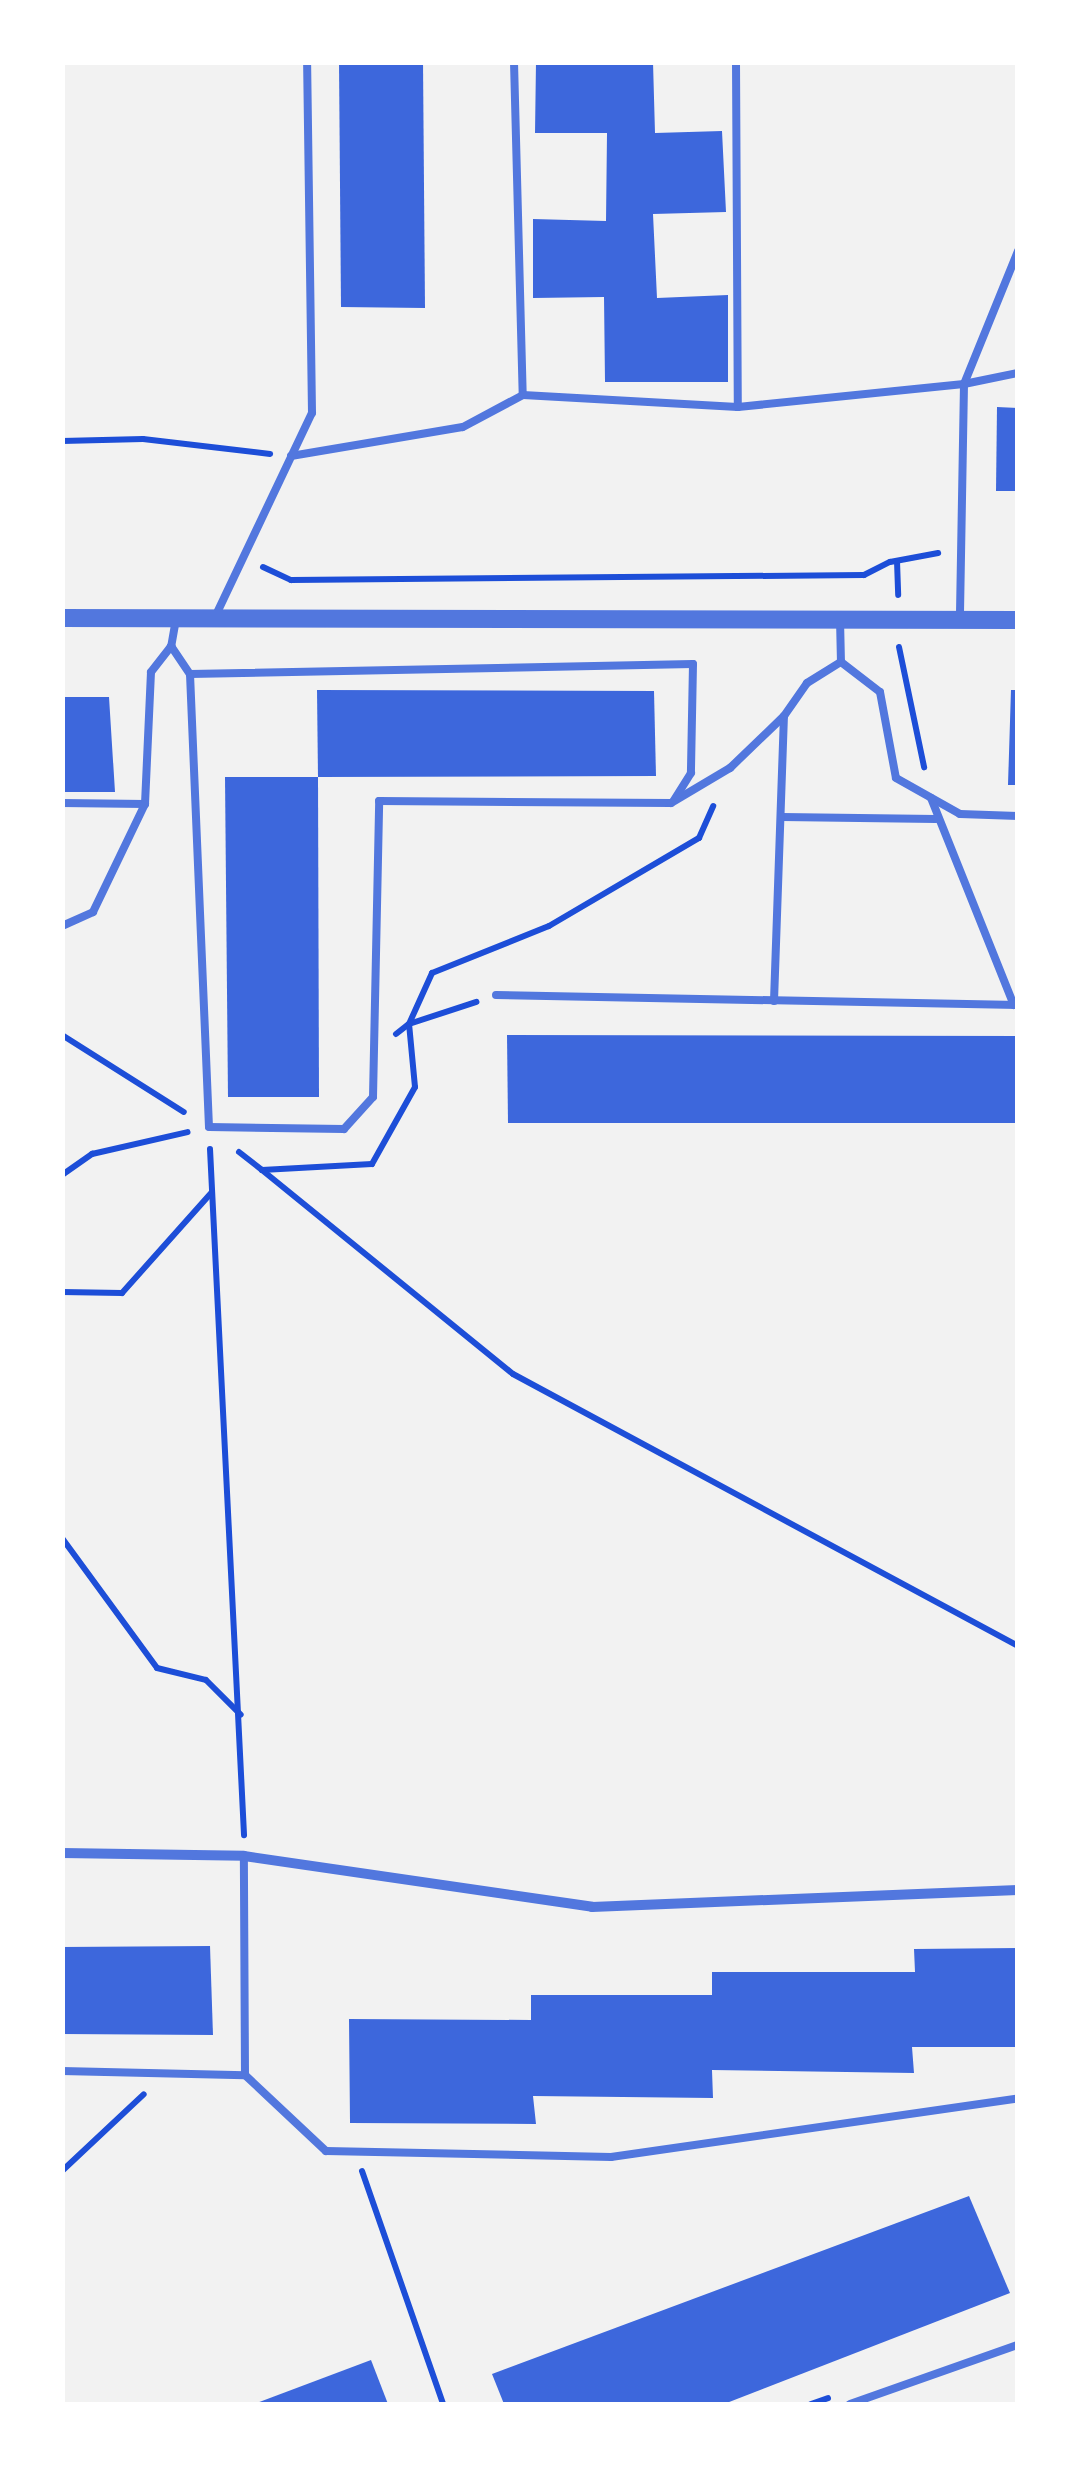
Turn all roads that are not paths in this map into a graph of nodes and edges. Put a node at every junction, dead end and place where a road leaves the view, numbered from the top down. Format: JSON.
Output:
{"nodes":[{"id":1,"x":307,"y":62,"type":"edge"},
{"id":2,"x":514,"y":62,"type":"edge"},
{"id":3,"x":736,"y":62,"type":"edge"},
{"id":4,"x":1018,"y":251,"type":"edge"},
{"id":5,"x":1018,"y":373,"type":"edge"},
{"id":6,"x":964,"y":384,"type":"junction"},
{"id":7,"x":523,"y":395,"type":"junction"},
{"id":8,"x":738,"y":407,"type":"junction"},
{"id":9,"x":291,"y":456,"type":"junction"},
{"id":10,"x":215,"y":617,"type":"junction"},
{"id":11,"x":62,"y":618,"type":"edge"},
{"id":12,"x":176,"y":619,"type":"junction"},
{"id":13,"x":840,"y":619,"type":"junction"},
{"id":14,"x":960,"y":620,"type":"junction"},
{"id":15,"x":1018,"y":620,"type":"edge"},
{"id":16,"x":171,"y":646,"type":"junction"},
{"id":17,"x":841,"y":662,"type":"junction"},
{"id":18,"x":190,"y":674,"type":"junction"},
{"id":19,"x":784,"y":716,"type":"junction"},
{"id":20,"x":931,"y":798,"type":"junction"},
{"id":21,"x":62,"y":804,"type":"edge"},
{"id":22,"x":145,"y":804,"type":"junction"},
{"id":23,"x":671,"y":804,"type":"junction"},
{"id":24,"x":782,"y":816,"type":"junction"},
{"id":25,"x":1018,"y":816,"type":"edge"},
{"id":26,"x":936,"y":819,"type":"junction"},
{"id":27,"x":62,"y":926,"type":"edge"},
{"id":28,"x":496,"y":995,"type":"road end"},
{"id":29,"x":774,"y":1001,"type":"junction"},
{"id":30,"x":1016,"y":1006,"type":"edge"},
{"id":31,"x":62,"y":1854,"type":"edge"},
{"id":32,"x":244,"y":1856,"type":"junction"},
{"id":33,"x":1018,"y":1890,"type":"edge"},
{"id":34,"x":62,"y":2070,"type":"edge"},
{"id":35,"x":245,"y":2075,"type":"junction"},
{"id":36,"x":1018,"y":2098,"type":"edge"},
{"id":37,"x":1018,"y":2345,"type":"edge"},
{"id":38,"x":850,"y":2404,"type":"edge"}],
"edges":[{"from":1,"to":9,"type":"lane"},
{"from":2,"to":7,"type":"lane"},
{"from":3,"to":8,"type":"lane"},
{"from":4,"to":6,"type":"lane"},
{"from":5,"to":6,"type":"lane"},
{"from":6,"to":8,"type":"lane"},
{"from":6,"to":14,"type":"lane"},
{"from":7,"to":8,"type":"lane"},
{"from":7,"to":9,"type":"lane"},
{"from":9,"to":10,"type":"lane"},
{"from":10,"to":12,"type":"street"},
{"from":10,"to":13,"type":"street"},
{"from":11,"to":12,"type":"street"},
{"from":12,"to":16,"type":"lane"},
{"from":13,"to":14,"type":"street"},
{"from":13,"to":17,"type":"lane"},
{"from":14,"to":15,"type":"street"},
{"from":16,"to":18,"type":"lane"},
{"from":16,"to":22,"type":"lane"},
{"from":17,"to":19,"type":"lane"},
{"from":17,"to":20,"type":"lane"},
{"from":18,"to":23,"type":"lane"},
{"from":18,"to":23,"type":"lane"},
{"from":19,"to":23,"type":"lane"},
{"from":19,"to":24,"type":"lane"},
{"from":20,"to":25,"type":"lane"},
{"from":20,"to":26,"type":"lane"},
{"from":21,"to":22,"type":"lane"},
{"from":22,"to":27,"type":"lane"},
{"from":24,"to":26,"type":"lane"},
{"from":24,"to":29,"type":"lane"},
{"from":26,"to":30,"type":"lane"},
{"from":28,"to":29,"type":"lane"},
{"from":29,"to":30,"type":"lane"},
{"from":31,"to":32,"type":"street"},
{"from":32,"to":33,"type":"street"},
{"from":32,"to":35,"type":"lane"},
{"from":34,"to":35,"type":"lane"},
{"from":35,"to":36,"type":"lane"},
{"from":37,"to":38,"type":"lane"}]}
